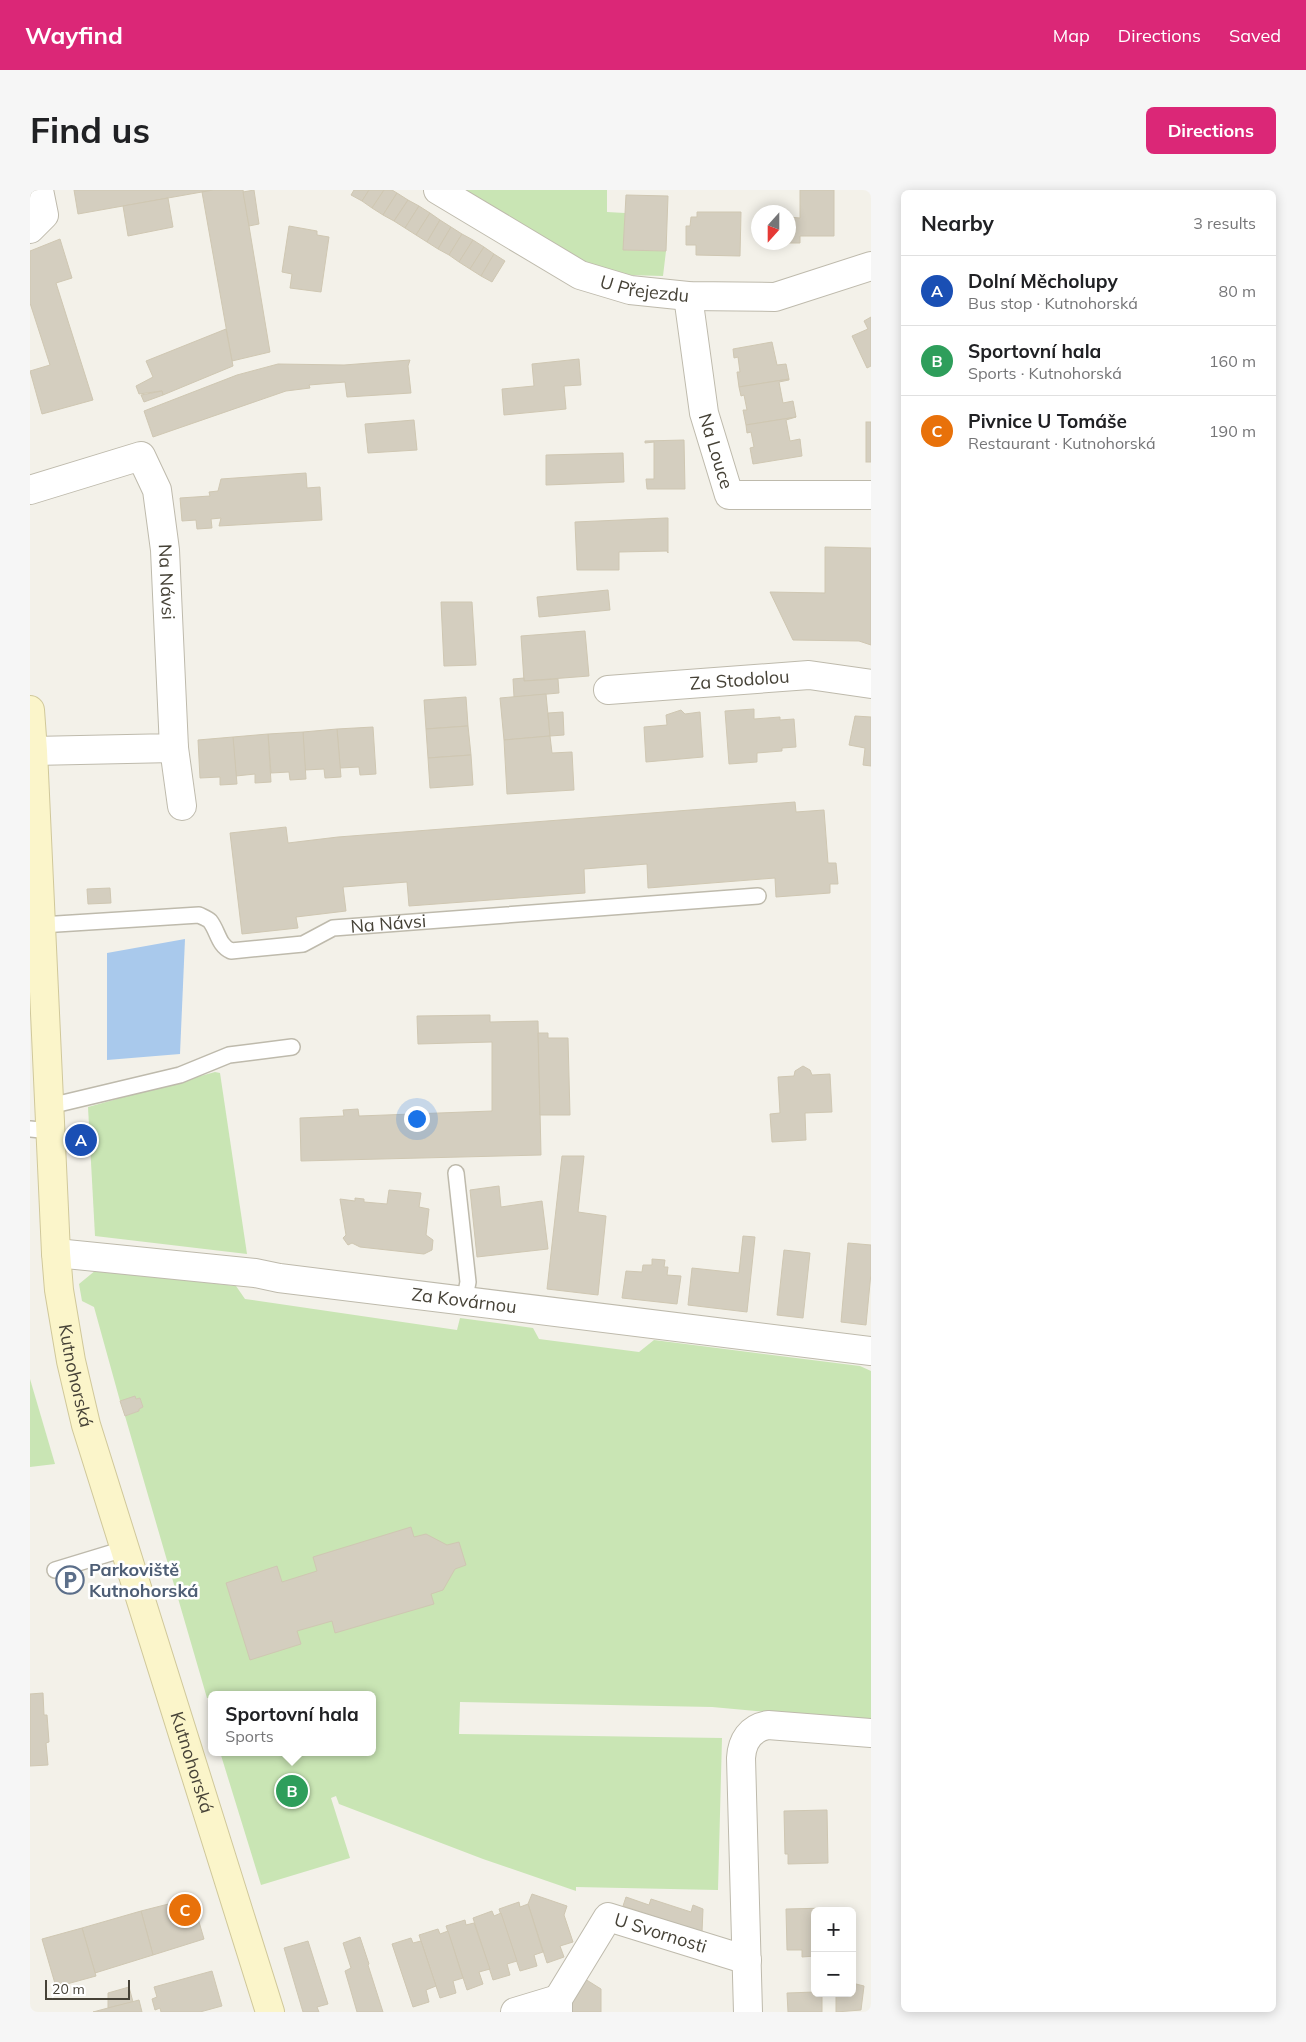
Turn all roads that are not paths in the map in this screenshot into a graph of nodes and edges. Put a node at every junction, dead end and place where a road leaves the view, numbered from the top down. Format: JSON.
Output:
{"nodes":[{"id":1,"x":39,"y":190,"type":"edge"},
{"id":2,"x":438,"y":190,"type":"edge"},
{"id":3,"x":30,"y":229,"type":"edge"},
{"id":4,"x":871,"y":266,"type":"edge"},
{"id":5,"x":688,"y":296,"type":"junction"},
{"id":6,"x":30,"y":490,"type":"edge"},
{"id":7,"x":871,"y":495,"type":"edge"},
{"id":8,"x":871,"y":684,"type":"edge"},
{"id":9,"x":608,"y":690,"type":"dead end"},
{"id":10,"x":30,"y":710,"type":"edge"},
{"id":11,"x":174,"y":748,"type":"junction"},
{"id":12,"x":34,"y":751,"type":"junction"},
{"id":13,"x":182,"y":806,"type":"dead end"},
{"id":14,"x":33,"y":813,"type":"edge"},
{"id":15,"x":758,"y":896,"type":"dead end"},
{"id":16,"x":42,"y":926,"type":"junction"},
{"id":17,"x":292,"y":1047,"type":"dead end"},
{"id":18,"x":43,"y":1122,"type":"edge"},
{"id":19,"x":456,"y":1173,"type":"dead end"},
{"id":20,"x":56,"y":1253,"type":"junction"},
{"id":21,"x":464,"y":1302,"type":"junction"},
{"id":22,"x":871,"y":1351,"type":"edge"},
{"id":23,"x":124,"y":1549,"type":"junction"},
{"id":24,"x":55,"y":1570,"type":"dead end"},
{"id":25,"x":871,"y":1733,"type":"edge"},
{"id":26,"x":747,"y":1960,"type":"junction"},
{"id":27,"x":558,"y":2006,"type":"edge"},
{"id":28,"x":270,"y":2012,"type":"edge"},
{"id":29,"x":515,"y":2012,"type":"edge"},
{"id":30,"x":748,"y":2012,"type":"edge"}],
"edges":[{"from":1,"to":3,"type":"street"},
{"from":2,"to":5,"type":"street","name":"U Přejezdu"},
{"from":4,"to":5,"type":"street","name":"U Přejezdu"},
{"from":5,"to":7,"type":"street","name":"Na Louce"},
{"from":6,"to":11,"type":"street","name":"Na Návsi"},
{"from":8,"to":9,"type":"street","name":"Za Stodolou"},
{"from":10,"to":12,"type":"main road","name":"Kutnohorská"},
{"from":11,"to":12,"type":"street"},
{"from":11,"to":13,"type":"street"},
{"from":12,"to":14,"type":"main road","name":"Kutnohorská"},
{"from":14,"to":16,"type":"main road","name":"Kutnohorská"},
{"from":15,"to":16,"type":"lane","name":"Na Návsi"},
{"from":16,"to":18,"type":"main road","name":"Kutnohorská"},
{"from":17,"to":18,"type":"lane"},
{"from":18,"to":20,"type":"main road","name":"Kutnohorská"},
{"from":19,"to":21,"type":"lane"},
{"from":20,"to":21,"type":"street","name":"Za Kovárnou"},
{"from":20,"to":23,"type":"main road","name":"Kutnohorská"},
{"from":21,"to":22,"type":"street","name":"Za Kovárnou"},
{"from":23,"to":24,"type":"lane"},
{"from":23,"to":28,"type":"main road","name":"Kutnohorská"},
{"from":25,"to":26,"type":"street"},
{"from":26,"to":27,"type":"street","name":"U Svornosti"},
{"from":26,"to":30,"type":"street"},
{"from":27,"to":29,"type":"street","name":"U Svornosti"}]}
